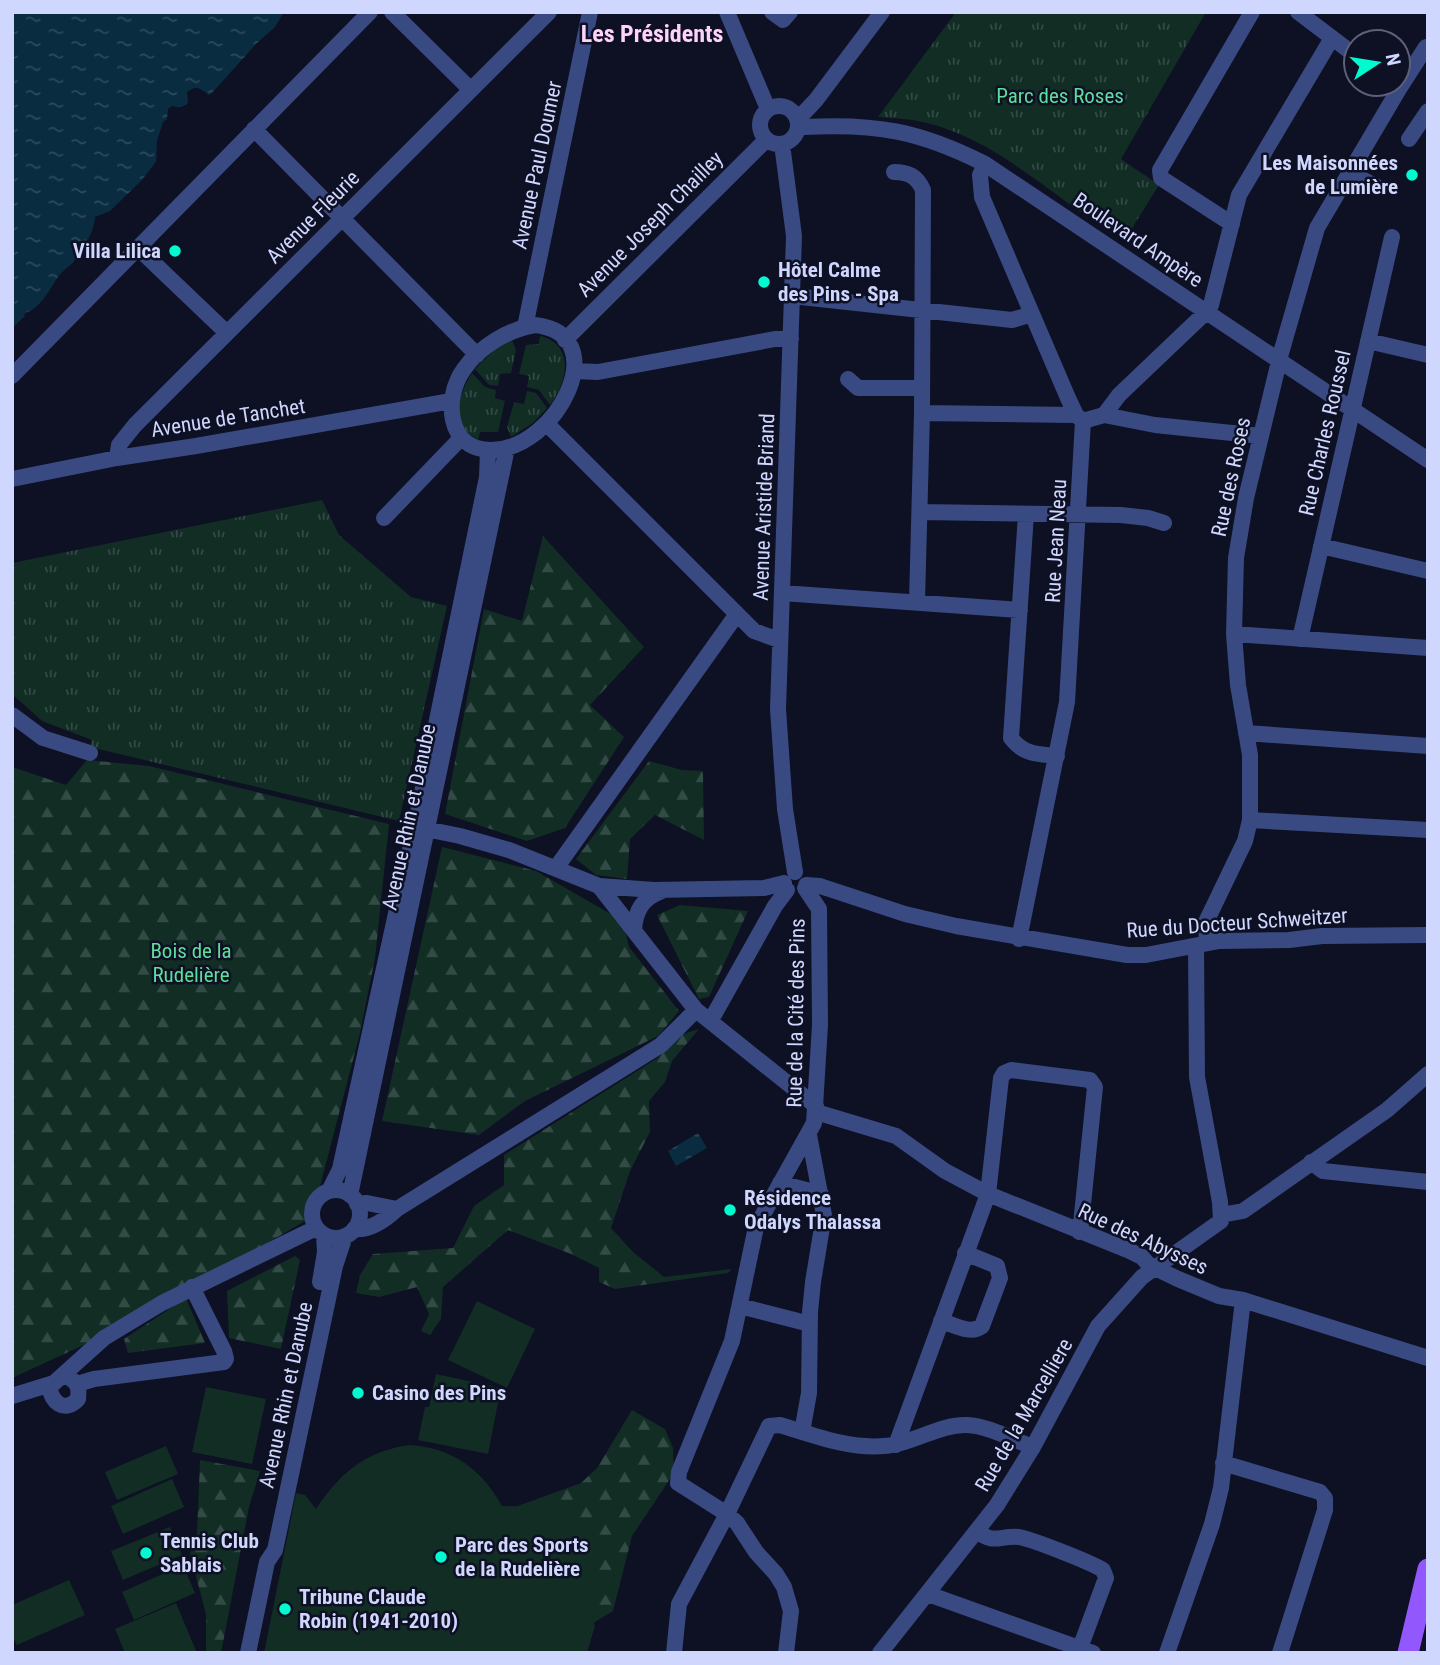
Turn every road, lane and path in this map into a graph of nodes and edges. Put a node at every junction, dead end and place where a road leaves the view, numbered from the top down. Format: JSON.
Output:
{"nodes":[{"id":1,"x":370,"y":12,"type":"edge"},
{"id":2,"x":392,"y":12,"type":"edge"},
{"id":3,"x":549,"y":12,"type":"edge"},
{"id":4,"x":590,"y":12,"type":"edge"},
{"id":5,"x":727,"y":12,"type":"edge"},
{"id":6,"x":772,"y":12,"type":"edge"},
{"id":7,"x":790,"y":12,"type":"edge"},
{"id":8,"x":882,"y":12,"type":"edge"},
{"id":9,"x":1252,"y":12,"type":"edge"},
{"id":10,"x":1298,"y":12,"type":"edge"},
{"id":11,"x":1332,"y":38,"type":"junction"},
{"id":12,"x":1342,"y":46,"type":"edge"},
{"id":13,"x":1427,"y":48,"type":"edge"},
{"id":14,"x":1412,"y":66,"type":"edge"},
{"id":15,"x":471,"y":90,"type":"junction"},
{"id":16,"x":1389,"y":98,"type":"edge"},
{"id":17,"x":816,"y":100,"type":"junction"},
{"id":18,"x":768,"y":108,"type":"junction"},
{"id":19,"x":1428,"y":111,"type":"edge"},
{"id":20,"x":798,"y":122,"type":"junction"},
{"id":21,"x":835,"y":125,"type":"junction"},
{"id":22,"x":254,"y":129,"type":"junction"},
{"id":23,"x":1409,"y":139,"type":"dead end"},
{"id":24,"x":774,"y":142,"type":"junction"},
{"id":25,"x":985,"y":164,"type":"junction"},
{"id":26,"x":894,"y":172,"type":"dead end"},
{"id":27,"x":1349,"y":173,"type":"junction"},
{"id":28,"x":1377,"y":187,"type":"dead end"},
{"id":29,"x":343,"y":218,"type":"junction"},
{"id":30,"x":1231,"y":224,"type":"junction"},
{"id":31,"x":1392,"y":237,"type":"dead end"},
{"id":32,"x":138,"y":248,"type":"junction"},
{"id":33,"x":792,"y":296,"type":"junction"},
{"id":34,"x":923,"y":310,"type":"junction"},
{"id":35,"x":1206,"y":311,"type":"junction"},
{"id":36,"x":1032,"y":314,"type":"junction"},
{"id":37,"x":525,"y":327,"type":"junction"},
{"id":38,"x":227,"y":333,"type":"junction"},
{"id":39,"x":791,"y":339,"type":"junction"},
{"id":40,"x":565,"y":340,"type":"junction"},
{"id":41,"x":1368,"y":341,"type":"junction"},
{"id":42,"x":477,"y":355,"type":"junction"},
{"id":43,"x":1428,"y":355,"type":"edge"},
{"id":44,"x":1280,"y":360,"type":"junction"},
{"id":45,"x":575,"y":372,"type":"junction"},
{"id":46,"x":12,"y":376,"type":"edge"},
{"id":47,"x":848,"y":379,"type":"dead end"},
{"id":48,"x":921,"y":388,"type":"junction"},
{"id":49,"x":451,"y":401,"type":"junction"},
{"id":50,"x":1353,"y":410,"type":"junction"},
{"id":51,"x":922,"y":412,"type":"junction"},
{"id":52,"x":1104,"y":415,"type":"junction"},
{"id":53,"x":1080,"y":418,"type":"junction"},
{"id":54,"x":547,"y":424,"type":"junction"},
{"id":55,"x":1261,"y":436,"type":"junction"},
{"id":56,"x":461,"y":438,"type":"junction"},
{"id":57,"x":508,"y":448,"type":"junction"},
{"id":58,"x":488,"y":451,"type":"junction"},
{"id":59,"x":117,"y":457,"type":"junction"},
{"id":60,"x":1428,"y":460,"type":"edge"},
{"id":61,"x":12,"y":479,"type":"edge"},
{"id":62,"x":920,"y":512,"type":"junction"},
{"id":63,"x":1026,"y":514,"type":"junction"},
{"id":64,"x":1078,"y":516,"type":"junction"},
{"id":65,"x":384,"y":518,"type":"dead end"},
{"id":66,"x":1164,"y":523,"type":"dead end"},
{"id":67,"x":1321,"y":546,"type":"junction"},
{"id":68,"x":1428,"y":571,"type":"edge"},
{"id":69,"x":782,"y":593,"type":"junction"},
{"id":70,"x":917,"y":601,"type":"junction"},
{"id":71,"x":1020,"y":610,"type":"junction"},
{"id":72,"x":737,"y":614,"type":"junction"},
{"id":73,"x":1234,"y":634,"type":"junction"},
{"id":74,"x":1300,"y":639,"type":"junction"},
{"id":75,"x":779,"y":640,"type":"junction"},
{"id":76,"x":1428,"y":648,"type":"edge"},
{"id":77,"x":12,"y":715,"type":"edge"},
{"id":78,"x":1245,"y":733,"type":"junction"},
{"id":79,"x":1428,"y":746,"type":"edge"},
{"id":80,"x":90,"y":753,"type":"dead end"},
{"id":81,"x":1057,"y":756,"type":"junction"},
{"id":82,"x":1250,"y":820,"type":"junction"},
{"id":83,"x":421,"y":828,"type":"junction"},
{"id":84,"x":1428,"y":830,"type":"edge"},
{"id":85,"x":556,"y":868,"type":"junction"},
{"id":86,"x":788,"y":882,"type":"junction"},
{"id":87,"x":599,"y":886,"type":"junction"},
{"id":88,"x":806,"y":887,"type":"junction"},
{"id":89,"x":664,"y":890,"type":"junction"},
{"id":90,"x":634,"y":931,"type":"junction"},
{"id":91,"x":1428,"y":935,"type":"edge"},
{"id":92,"x":1019,"y":939,"type":"junction"},
{"id":93,"x":1201,"y":944,"type":"junction"},
{"id":94,"x":696,"y":1010,"type":"junction"},
{"id":95,"x":710,"y":1020,"type":"junction"},
{"id":96,"x":1428,"y":1074,"type":"edge"},
{"id":97,"x":816,"y":1109,"type":"junction"},
{"id":98,"x":809,"y":1135,"type":"junction"},
{"id":99,"x":1311,"y":1163,"type":"junction"},
{"id":100,"x":1428,"y":1182,"type":"edge"},
{"id":101,"x":780,"y":1183,"type":"junction"},
{"id":102,"x":329,"y":1191,"type":"junction"},
{"id":103,"x":821,"y":1194,"type":"junction"},
{"id":104,"x":988,"y":1194,"type":"junction"},
{"id":105,"x":354,"y":1199,"type":"junction"},
{"id":106,"x":397,"y":1209,"type":"junction"},
{"id":107,"x":1222,"y":1215,"type":"junction"},
{"id":108,"x":320,"y":1231,"type":"junction"},
{"id":109,"x":1079,"y":1231,"type":"junction"},
{"id":110,"x":349,"y":1233,"type":"junction"},
{"id":111,"x":965,"y":1253,"type":"junction"},
{"id":112,"x":1155,"y":1267,"type":"junction"},
{"id":113,"x":192,"y":1287,"type":"junction"},
{"id":114,"x":1243,"y":1300,"type":"junction"},
{"id":115,"x":740,"y":1306,"type":"junction"},
{"id":116,"x":941,"y":1321,"type":"junction"},
{"id":117,"x":810,"y":1324,"type":"junction"},
{"id":118,"x":1428,"y":1358,"type":"edge"},
{"id":119,"x":63,"y":1382,"type":"junction"},
{"id":120,"x":12,"y":1396,"type":"edge"},
{"id":121,"x":802,"y":1432,"type":"junction"},
{"id":122,"x":896,"y":1445,"type":"junction"},
{"id":123,"x":1033,"y":1447,"type":"junction"},
{"id":124,"x":1223,"y":1464,"type":"junction"},
{"id":125,"x":727,"y":1514,"type":"junction"},
{"id":126,"x":977,"y":1531,"type":"junction"},
{"id":127,"x":267,"y":1562,"type":"junction"},
{"id":128,"x":1426,"y":1581,"type":"edge"},
{"id":129,"x":928,"y":1594,"type":"junction"},
{"id":130,"x":1086,"y":1651,"type":"edge"},
{"id":131,"x":248,"y":1653,"type":"edge"},
{"id":132,"x":674,"y":1653,"type":"edge"},
{"id":133,"x":786,"y":1653,"type":"edge"},
{"id":134,"x":880,"y":1653,"type":"edge"},
{"id":135,"x":1167,"y":1653,"type":"edge"},
{"id":136,"x":1280,"y":1653,"type":"edge"},
{"id":137,"x":1408,"y":1653,"type":"edge"}],
"edges":[{"from":1,"to":22,"type":"street"},
{"from":2,"to":15,"type":"street"},
{"from":3,"to":15,"type":"street","name":"Avenue Fleurie"},
{"from":4,"to":37,"type":"street","name":"Avenue Paul Doumer"},
{"from":5,"to":18,"type":"street"},
{"from":6,"to":7,"type":"street"},
{"from":8,"to":17,"type":"street"},
{"from":9,"to":30,"type":"street"},
{"from":10,"to":11,"type":"street"},
{"from":11,"to":12,"type":"street"},
{"from":11,"to":30,"type":"street"},
{"from":13,"to":14,"type":"street","name":"Rue des Roses"},
{"from":15,"to":29,"type":"street","name":"Avenue Fleurie"},
{"from":16,"to":27,"type":"street","name":"Rue des Roses"},
{"from":17,"to":20,"type":"street"},
{"from":17,"to":21,"type":"street"},
{"from":18,"to":20,"type":"street"},
{"from":18,"to":24,"type":"street"},
{"from":19,"to":23,"type":"street"},
{"from":20,"to":21,"type":"street","name":"Boulevard Ampère"},
{"from":20,"to":24,"type":"street"},
{"from":21,"to":25,"type":"street","name":"Boulevard Ampère"},
{"from":22,"to":29,"type":"street"},
{"from":22,"to":32,"type":"street"},
{"from":24,"to":33,"type":"street","name":"Avenue Aristide Briand"},
{"from":24,"to":40,"type":"street","name":"Avenue Joseph Chailley"},
{"from":25,"to":35,"type":"street","name":"Boulevard Ampère"},
{"from":25,"to":36,"type":"street","name":"Rue Jean Neau"},
{"from":26,"to":34,"type":"street"},
{"from":27,"to":28,"type":"street"},
{"from":27,"to":44,"type":"street","name":"Rue des Roses"},
{"from":29,"to":38,"type":"street","name":"Avenue Fleurie"},
{"from":29,"to":42,"type":"street"},
{"from":30,"to":35,"type":"street"},
{"from":31,"to":41,"type":"street","name":"Rue Charles Roussel"},
{"from":32,"to":38,"type":"street"},
{"from":32,"to":46,"type":"street"},
{"from":33,"to":34,"type":"street"},
{"from":33,"to":39,"type":"street","name":"Avenue Aristide Briand"},
{"from":34,"to":36,"type":"street"},
{"from":34,"to":48,"type":"street"},
{"from":35,"to":44,"type":"street","name":"Boulevard Ampère"},
{"from":35,"to":52,"type":"street"},
{"from":36,"to":53,"type":"street","name":"Rue Jean Neau"},
{"from":37,"to":40,"type":"street"},
{"from":37,"to":42,"type":"street"},
{"from":38,"to":59,"type":"street","name":"Avenue Fleurie"},
{"from":39,"to":45,"type":"street"},
{"from":39,"to":69,"type":"street","name":"Avenue Aristide Briand"},
{"from":40,"to":45,"type":"street"},
{"from":41,"to":43,"type":"street"},
{"from":41,"to":50,"type":"street","name":"Rue Charles Roussel"},
{"from":42,"to":49,"type":"street"},
{"from":44,"to":50,"type":"street","name":"Boulevard Ampère"},
{"from":44,"to":55,"type":"street","name":"Rue des Roses"},
{"from":45,"to":54,"type":"street"},
{"from":47,"to":48,"type":"street"},
{"from":48,"to":51,"type":"street"},
{"from":49,"to":56,"type":"street"},
{"from":49,"to":59,"type":"street","name":"Avenue de Tanchet"},
{"from":50,"to":60,"type":"street","name":"Boulevard Ampère"},
{"from":50,"to":67,"type":"street","name":"Rue Charles Roussel"},
{"from":51,"to":53,"type":"street"},
{"from":51,"to":62,"type":"street"},
{"from":52,"to":53,"type":"street"},
{"from":52,"to":55,"type":"street"},
{"from":53,"to":64,"type":"street","name":"Rue Jean Neau"},
{"from":54,"to":57,"type":"street"},
{"from":54,"to":72,"type":"street"},
{"from":55,"to":73,"type":"street","name":"Rue des Roses"},
{"from":56,"to":58,"type":"street"},
{"from":56,"to":65,"type":"street"},
{"from":57,"to":58,"type":"street"},
{"from":57,"to":83,"type":"street","name":"Avenue Rhin et Danube"},
{"from":58,"to":83,"type":"street","name":"Avenue Rhin et Danube"},
{"from":59,"to":61,"type":"street","name":"Avenue de Tanchet"},
{"from":62,"to":63,"type":"street"},
{"from":62,"to":70,"type":"street"},
{"from":63,"to":64,"type":"street"},
{"from":63,"to":71,"type":"street"},
{"from":64,"to":66,"type":"street"},
{"from":64,"to":81,"type":"street","name":"Rue Jean Neau"},
{"from":67,"to":68,"type":"street"},
{"from":67,"to":74,"type":"street","name":"Rue Charles Roussel"},
{"from":69,"to":70,"type":"street"},
{"from":69,"to":75,"type":"street","name":"Avenue Aristide Briand"},
{"from":70,"to":71,"type":"street"},
{"from":71,"to":81,"type":"street"},
{"from":72,"to":75,"type":"street"},
{"from":72,"to":85,"type":"street"},
{"from":73,"to":74,"type":"street"},
{"from":73,"to":78,"type":"street","name":"Rue des Roses"},
{"from":74,"to":76,"type":"street"},
{"from":75,"to":86,"type":"street","name":"Avenue Aristide Briand"},
{"from":77,"to":80,"type":"street"},
{"from":78,"to":79,"type":"street"},
{"from":78,"to":82,"type":"street","name":"Rue des Roses"},
{"from":81,"to":92,"type":"street","name":"Rue Jean Neau"},
{"from":82,"to":84,"type":"street"},
{"from":82,"to":93,"type":"street","name":"Rue des Roses"},
{"from":83,"to":85,"type":"street"},
{"from":83,"to":102,"type":"street","name":"Avenue Rhin et Danube"},
{"from":83,"to":105,"type":"street","name":"Avenue Rhin et Danube"},
{"from":85,"to":87,"type":"street"},
{"from":86,"to":88,"type":"street"},
{"from":86,"to":89,"type":"street"},
{"from":86,"to":95,"type":"street"},
{"from":87,"to":89,"type":"street"},
{"from":87,"to":90,"type":"street","name":"Rue des Abysses"},
{"from":88,"to":92,"type":"street","name":"Rue du Docteur Schweitzer"},
{"from":88,"to":97,"type":"street","name":"Rue de la Cité des Pins"},
{"from":89,"to":90,"type":"street"},
{"from":90,"to":94,"type":"street","name":"Rue des Abysses"},
{"from":91,"to":93,"type":"street","name":"Rue du Docteur Schweitzer"},
{"from":92,"to":93,"type":"street","name":"Rue du Docteur Schweitzer"},
{"from":93,"to":107,"type":"street","name":"Rue des Roses"},
{"from":94,"to":95,"type":"street","name":"Rue des Abysses"},
{"from":94,"to":106,"type":"street"},
{"from":95,"to":97,"type":"street","name":"Rue des Abysses"},
{"from":96,"to":99,"type":"street"},
{"from":97,"to":98,"type":"street","name":"Rue de la Cité des Pins"},
{"from":97,"to":104,"type":"street","name":"Rue des Abysses"},
{"from":98,"to":101,"type":"street","name":"Rue de la Cité des Pins"},
{"from":98,"to":103,"type":"street"},
{"from":99,"to":100,"type":"street"},
{"from":99,"to":107,"type":"street"},
{"from":101,"to":103,"type":"street"},
{"from":101,"to":115,"type":"street","name":"Rue de la Cité des Pins"},
{"from":102,"to":105,"type":"street"},
{"from":102,"to":108,"type":"street"},
{"from":103,"to":117,"type":"street"},
{"from":104,"to":109,"type":"street","name":"Rue des Abysses"},
{"from":104,"to":109,"type":"street"},
{"from":104,"to":111,"type":"street"},
{"from":105,"to":106,"type":"street"},
{"from":105,"to":110,"type":"street"},
{"from":106,"to":110,"type":"street"},
{"from":107,"to":112,"type":"street","name":"Rue de la Marcelliere"},
{"from":108,"to":110,"type":"street"},
{"from":108,"to":113,"type":"street"},
{"from":108,"to":127,"type":"street","name":"Avenue Rhin et Danube"},
{"from":109,"to":112,"type":"street","name":"Rue des Abysses"},
{"from":110,"to":127,"type":"street","name":"Avenue Rhin et Danube"},
{"from":111,"to":116,"type":"street"},
{"from":111,"to":116,"type":"street"},
{"from":112,"to":114,"type":"street","name":"Rue des Abysses"},
{"from":112,"to":123,"type":"street","name":"Rue de la Marcelliere"},
{"from":113,"to":119,"type":"street"},
{"from":113,"to":119,"type":"street"},
{"from":114,"to":118,"type":"street","name":"Rue des Abysses"},
{"from":114,"to":124,"type":"street"},
{"from":115,"to":117,"type":"street"},
{"from":115,"to":125,"type":"street","name":"Rue de la Cité des Pins"},
{"from":116,"to":122,"type":"street"},
{"from":117,"to":121,"type":"street"},
{"from":119,"to":120,"type":"street"},
{"from":121,"to":122,"type":"street"},
{"from":121,"to":125,"type":"street"},
{"from":122,"to":123,"type":"street"},
{"from":123,"to":126,"type":"street","name":"Rue de la Marcelliere"},
{"from":124,"to":135,"type":"street"},
{"from":124,"to":136,"type":"street"},
{"from":125,"to":132,"type":"street"},
{"from":125,"to":133,"type":"street","name":"Rue de la Cité des Pins"},
{"from":126,"to":129,"type":"street","name":"Rue de la Marcelliere"},
{"from":126,"to":130,"type":"street"},
{"from":127,"to":131,"type":"street","name":"Avenue Rhin et Danube"},
{"from":128,"to":137,"type":"main road"},
{"from":129,"to":130,"type":"street"},
{"from":129,"to":134,"type":"street","name":"Rue de la Marcelliere"}]}
